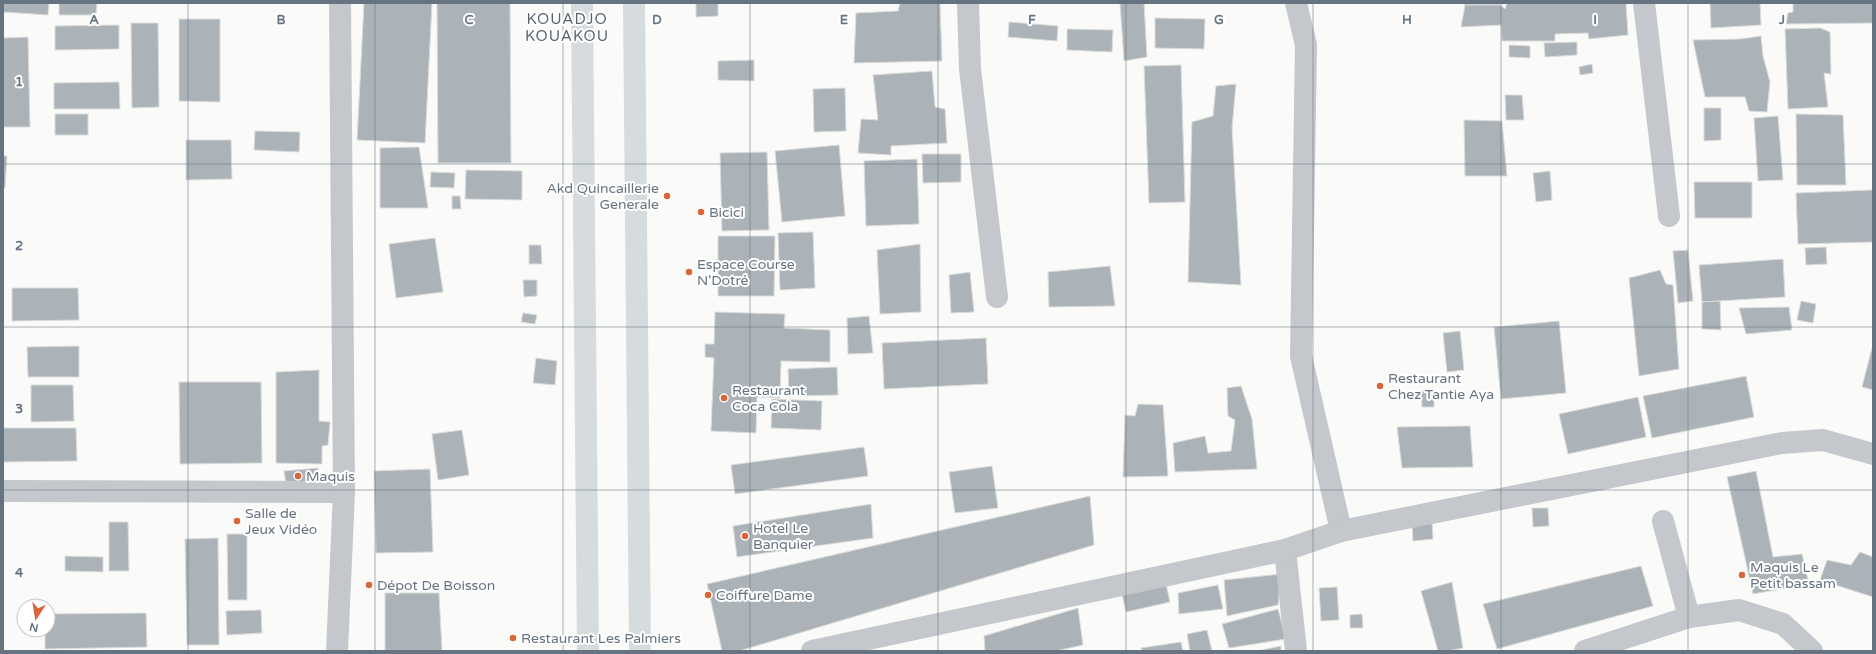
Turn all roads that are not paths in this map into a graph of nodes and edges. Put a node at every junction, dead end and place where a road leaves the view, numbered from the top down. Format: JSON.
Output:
{"nodes":[{"id":1,"x":340,"y":3,"type":"edge"},
{"id":2,"x":582,"y":3,"type":"edge"},
{"id":3,"x":634,"y":3,"type":"edge"},
{"id":4,"x":968,"y":3,"type":"edge"},
{"id":5,"x":1296,"y":3,"type":"edge"},
{"id":6,"x":1644,"y":3,"type":"edge"},
{"id":7,"x":1669,"y":216,"type":"dead end"},
{"id":8,"x":997,"y":297,"type":"dead end"},
{"id":9,"x":1873,"y":454,"type":"edge"},
{"id":10,"x":3,"y":491,"type":"edge"},
{"id":11,"x":344,"y":492,"type":"junction"},
{"id":12,"x":1663,"y":521,"type":"dead end"},
{"id":13,"x":1341,"y":531,"type":"junction"},
{"id":14,"x":1285,"y":550,"type":"junction"},
{"id":15,"x":1689,"y":617,"type":"junction"},
{"id":16,"x":337,"y":651,"type":"edge"},
{"id":17,"x":588,"y":651,"type":"edge"},
{"id":18,"x":640,"y":651,"type":"edge"},
{"id":19,"x":812,"y":651,"type":"edge"},
{"id":20,"x":1296,"y":651,"type":"edge"},
{"id":21,"x":1584,"y":651,"type":"edge"},
{"id":22,"x":1812,"y":651,"type":"edge"}],
"edges":[{"from":1,"to":11,"type":"street"},
{"from":2,"to":17,"type":"main road"},
{"from":3,"to":18,"type":"main road"},
{"from":4,"to":8,"type":"street"},
{"from":5,"to":13,"type":"street"},
{"from":6,"to":7,"type":"street"},
{"from":9,"to":13,"type":"street"},
{"from":10,"to":11,"type":"street"},
{"from":11,"to":16,"type":"street"},
{"from":12,"to":15,"type":"street"},
{"from":13,"to":14,"type":"street"},
{"from":14,"to":19,"type":"street"},
{"from":14,"to":20,"type":"street"},
{"from":15,"to":21,"type":"street"},
{"from":15,"to":22,"type":"street"}]}
